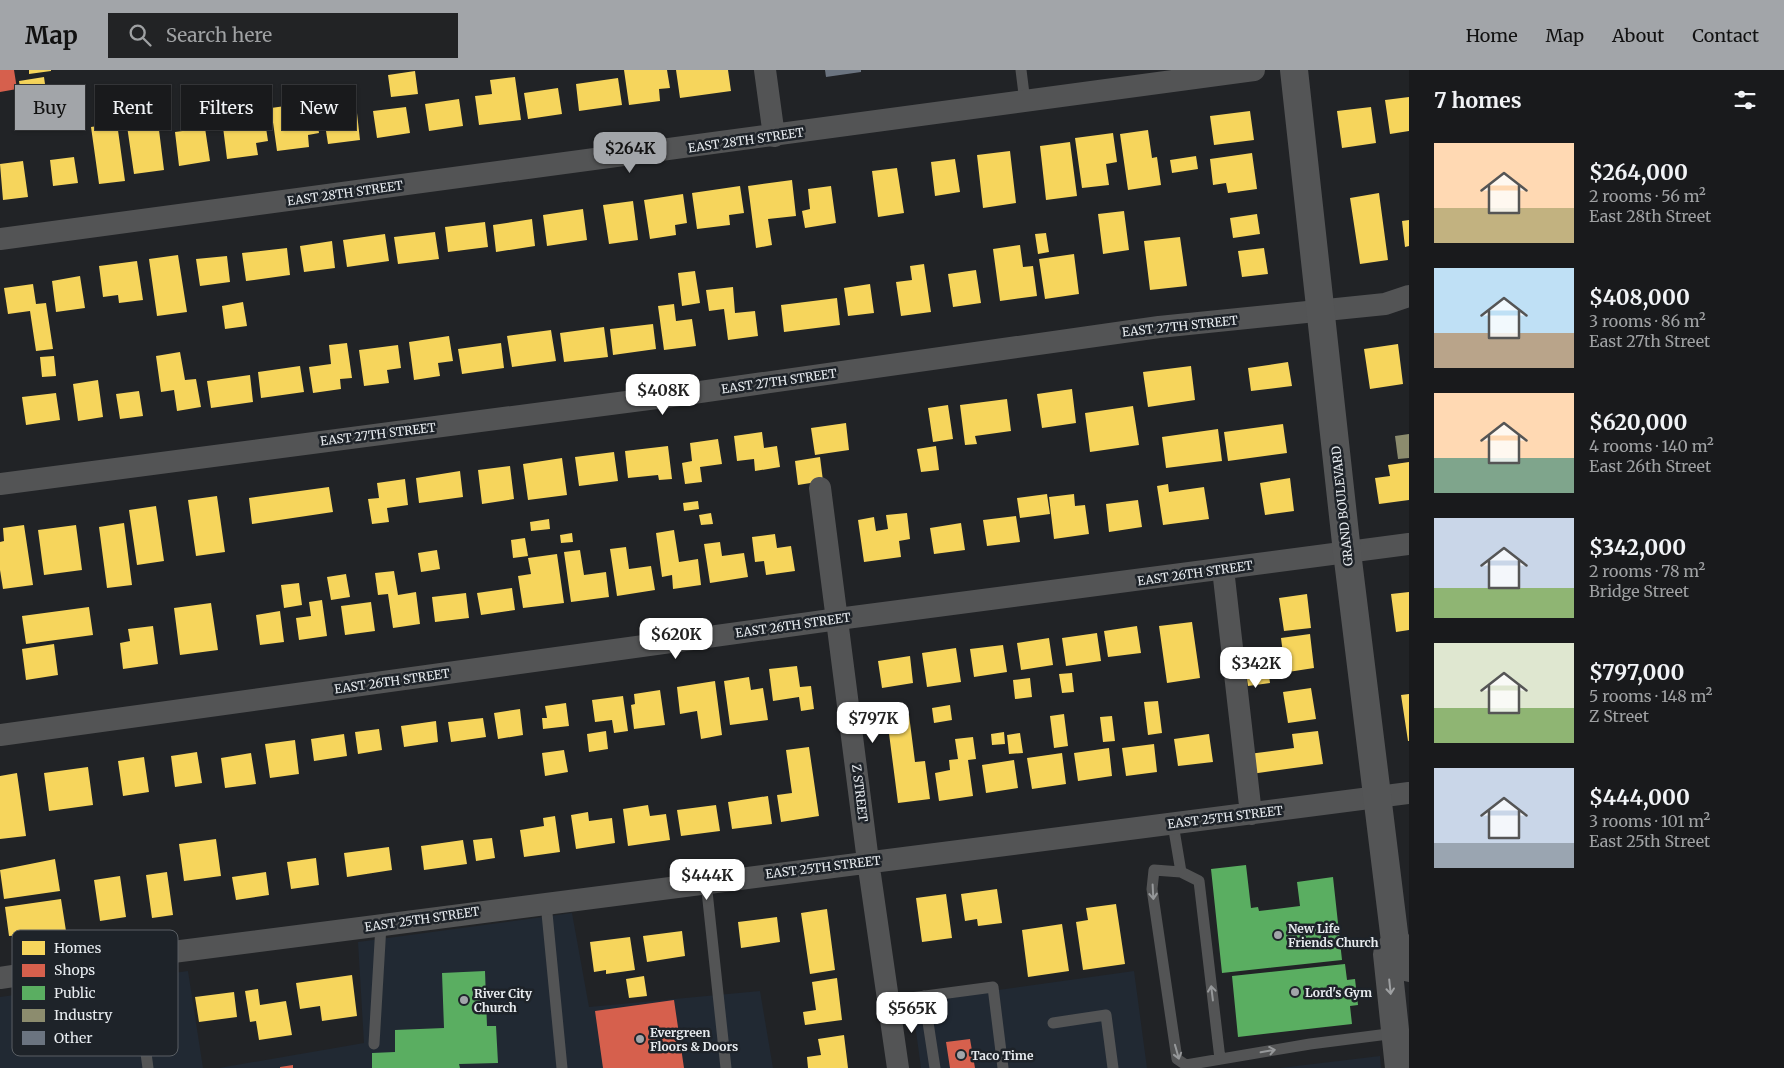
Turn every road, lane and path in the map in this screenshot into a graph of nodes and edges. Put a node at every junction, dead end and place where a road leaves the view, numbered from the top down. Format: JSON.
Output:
{"nodes":[{"id":1,"x":765,"y":70,"type":"edge"},
{"id":2,"x":1021,"y":70,"type":"edge"},
{"id":3,"x":1254,"y":70,"type":"edge"},
{"id":4,"x":1294,"y":70,"type":"edge"},
{"id":5,"x":1025,"y":102,"type":"junction"},
{"id":6,"x":774,"y":136,"type":"junction"},
{"id":7,"x":0,"y":239,"type":"edge"},
{"id":8,"x":1409,"y":296,"type":"edge"},
{"id":9,"x":1322,"y":312,"type":"junction"},
{"id":10,"x":0,"y":484,"type":"edge"},
{"id":11,"x":820,"y":488,"type":"dead end"},
{"id":12,"x":1409,"y":544,"type":"edge"},
{"id":13,"x":1347,"y":552,"type":"junction"},
{"id":14,"x":1223,"y":569,"type":"junction"},
{"id":15,"x":838,"y":619,"type":"junction"},
{"id":16,"x":0,"y":735,"type":"edge"},
{"id":17,"x":1409,"y":793,"type":"edge"},
{"id":18,"x":1378,"y":798,"type":"junction"},
{"id":19,"x":1251,"y":814,"type":"junction"},
{"id":20,"x":1173,"y":824,"type":"junction"},
{"id":21,"x":868,"y":862,"type":"junction"},
{"id":22,"x":1181,"y":872,"type":"junction"},
{"id":23,"x":706,"y":882,"type":"junction"},
{"id":24,"x":546,"y":903,"type":"junction"},
{"id":25,"x":381,"y":925,"type":"junction"},
{"id":26,"x":1395,"y":941,"type":"junction"},
{"id":27,"x":178,"y":952,"type":"edge"},
{"id":28,"x":1409,"y":968,"type":"edge"},
{"id":29,"x":924,"y":996,"type":"junction"},
{"id":30,"x":888,"y":1002,"type":"junction"},
{"id":31,"x":1053,"y":1023,"type":"dead end"},
{"id":32,"x":1396,"y":1033,"type":"junction"},
{"id":33,"x":374,"y":1044,"type":"dead end"},
{"id":34,"x":1220,"y":1059,"type":"junction"},
{"id":35,"x":562,"y":1068,"type":"edge"},
{"id":36,"x":726,"y":1068,"type":"edge"},
{"id":37,"x":898,"y":1068,"type":"edge"},
{"id":38,"x":934,"y":1068,"type":"edge"},
{"id":39,"x":1003,"y":1068,"type":"edge"},
{"id":40,"x":1113,"y":1068,"type":"edge"},
{"id":41,"x":1399,"y":1068,"type":"edge"}],
"edges":[{"from":1,"to":6,"type":"street"},
{"from":2,"to":5,"type":"lane"},
{"from":3,"to":5,"type":"street","name":"EAST 28TH STREET"},
{"from":4,"to":9,"type":"main road","name":"GRAND BOULEVARD"},
{"from":5,"to":6,"type":"street","name":"EAST 28TH STREET"},
{"from":6,"to":7,"type":"street","name":"EAST 28TH STREET"},
{"from":8,"to":9,"type":"street","name":"EAST 27TH STREET"},
{"from":9,"to":10,"type":"street","name":"EAST 27TH STREET"},
{"from":9,"to":13,"type":"main road","name":"GRAND BOULEVARD"},
{"from":11,"to":15,"type":"street","name":"Z STREET"},
{"from":12,"to":13,"type":"street","name":"EAST 26TH STREET"},
{"from":13,"to":14,"type":"street","name":"EAST 26TH STREET"},
{"from":13,"to":18,"type":"main road","name":"GRAND BOULEVARD"},
{"from":14,"to":15,"type":"street","name":"EAST 26TH STREET"},
{"from":14,"to":19,"type":"street"},
{"from":15,"to":16,"type":"street","name":"EAST 26TH STREET"},
{"from":15,"to":21,"type":"street","name":"Z STREET"},
{"from":17,"to":18,"type":"street","name":"EAST 25TH STREET"},
{"from":18,"to":19,"type":"street","name":"EAST 25TH STREET"},
{"from":18,"to":26,"type":"main road","name":"GRAND BOULEVARD"},
{"from":19,"to":20,"type":"street","name":"EAST 25TH STREET"},
{"from":20,"to":21,"type":"street","name":"EAST 25TH STREET"},
{"from":20,"to":22,"type":"lane"},
{"from":21,"to":23,"type":"street","name":"EAST 25TH STREET"},
{"from":21,"to":30,"type":"street","name":"Z STREET"},
{"from":34,"to":22,"type":"lane","one_way":true},
{"from":22,"to":34,"type":"lane","one_way":true},
{"from":23,"to":24,"type":"street","name":"EAST 25TH STREET"},
{"from":23,"to":36,"type":"lane"},
{"from":24,"to":25,"type":"street","name":"EAST 25TH STREET"},
{"from":24,"to":35,"type":"lane"},
{"from":25,"to":27,"type":"street","name":"EAST 25TH STREET"},
{"from":25,"to":33,"type":"lane"},
{"from":26,"to":28,"type":"main road","name":"GRAND BOULEVARD"},
{"from":26,"to":32,"type":"main road","name":"GRAND BOULEVARD","one_way":true},
{"from":29,"to":30,"type":"lane"},
{"from":29,"to":38,"type":"lane"},
{"from":29,"to":39,"type":"lane"},
{"from":30,"to":37,"type":"street","name":"Z STREET"},
{"from":31,"to":40,"type":"lane"},
{"from":34,"to":32,"type":"lane","one_way":true},
{"from":32,"to":41,"type":"main road","name":"GRAND BOULEVARD"}]}
